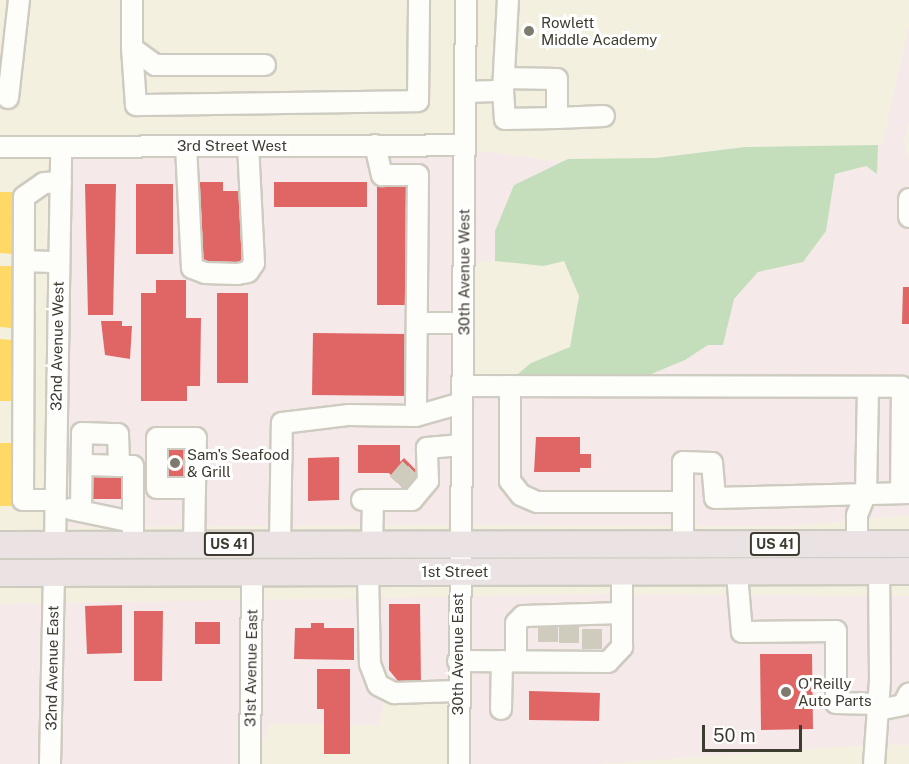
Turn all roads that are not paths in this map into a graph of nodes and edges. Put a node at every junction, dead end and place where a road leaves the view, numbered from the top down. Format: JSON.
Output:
{"nodes":[{"id":1,"x":19,"y":0,"type":"edge"},
{"id":2,"x":132,"y":0,"type":"edge"},
{"id":3,"x":419,"y":0,"type":"edge"},
{"id":4,"x":466,"y":0,"type":"edge"},
{"id":5,"x":508,"y":0,"type":"edge"},
{"id":6,"x":132,"y":48,"type":"junction"},
{"id":7,"x":265,"y":65,"type":"dead end"},
{"id":8,"x":504,"y":84,"type":"junction"},
{"id":9,"x":465,"y":92,"type":"junction"},
{"id":10,"x":8,"y":98,"type":"dead end"},
{"id":11,"x":604,"y":116,"type":"dead end"},
{"id":12,"x":556,"y":118,"type":"junction"},
{"id":13,"x":375,"y":145,"type":"junction"},
{"id":14,"x":465,"y":145,"type":"junction"},
{"id":15,"x":186,"y":146,"type":"junction"},
{"id":16,"x":248,"y":146,"type":"junction"},
{"id":17,"x":0,"y":147,"type":"edge"},
{"id":18,"x":61,"y":147,"type":"junction"},
{"id":19,"x":61,"y":182,"type":"junction"},
{"id":20,"x":909,"y":199,"type":"edge"},
{"id":21,"x":909,"y":217,"type":"edge"},
{"id":22,"x":24,"y":261,"type":"junction"},
{"id":23,"x":59,"y":261,"type":"junction"},
{"id":24,"x":417,"y":323,"type":"junction"},
{"id":25,"x":464,"y":323,"type":"junction"},
{"id":26,"x":24,"y":335,"type":"junction"},
{"id":27,"x":58,"y":336,"type":"junction"},
{"id":28,"x":510,"y":386,"type":"junction"},
{"id":29,"x":868,"y":387,"type":"junction"},
{"id":30,"x":462,"y":395,"type":"junction"},
{"id":31,"x":416,"y":416,"type":"junction"},
{"id":32,"x":56,"y":432,"type":"junction"},
{"id":33,"x":82,"y":433,"type":"junction"},
{"id":34,"x":460,"y":445,"type":"junction"},
{"id":35,"x":426,"y":448,"type":"junction"},
{"id":36,"x":82,"y":465,"type":"junction"},
{"id":37,"x":119,"y":466,"type":"junction"},
{"id":38,"x":412,"y":466,"type":"tunnel mouth"},
{"id":39,"x":397,"y":483,"type":"tunnel mouth"},
{"id":40,"x":195,"y":488,"type":"junction"},
{"id":41,"x":866,"y":493,"type":"junction"},
{"id":42,"x":905,"y":493,"type":"edge"},
{"id":43,"x":372,"y":500,"type":"junction"},
{"id":44,"x":682,"y":502,"type":"junction"},
{"id":45,"x":55,"y":505,"type":"junction"},
{"id":46,"x":81,"y":509,"type":"junction"},
{"id":47,"x":133,"y":533,"type":"junction"},
{"id":48,"x":52,"y":544,"type":"junction"},
{"id":49,"x":194,"y":544,"type":"junction"},
{"id":50,"x":279,"y":544,"type":"junction"},
{"id":51,"x":372,"y":544,"type":"junction"},
{"id":52,"x":459,"y":544,"type":"junction"},
{"id":53,"x":682,"y":544,"type":"junction"},
{"id":54,"x":857,"y":544,"type":"junction"},
{"id":55,"x":909,"y":544,"type":"edge"},
{"id":56,"x":0,"y":545,"type":"edge"},
{"id":57,"x":909,"y":557,"type":"edge"},
{"id":58,"x":0,"y":558,"type":"edge"},
{"id":59,"x":879,"y":571,"type":"junction"},
{"id":60,"x":909,"y":571,"type":"edge"},
{"id":61,"x":54,"y":572,"type":"junction"},
{"id":62,"x":252,"y":572,"type":"junction"},
{"id":63,"x":368,"y":572,"type":"junction"},
{"id":64,"x":459,"y":572,"type":"junction"},
{"id":65,"x":622,"y":572,"type":"junction"},
{"id":66,"x":663,"y":572,"type":"junction"},
{"id":67,"x":0,"y":573,"type":"edge"},
{"id":68,"x":737,"y":574,"type":"junction"},
{"id":69,"x":622,"y":613,"type":"junction"},
{"id":70,"x":458,"y":661,"type":"junction"},
{"id":71,"x":509,"y":662,"type":"junction"},
{"id":72,"x":458,"y":691,"type":"junction"},
{"id":73,"x":909,"y":693,"type":"edge"},
{"id":74,"x":878,"y":707,"type":"junction"},
{"id":75,"x":501,"y":709,"type":"dead end"},
{"id":76,"x":50,"y":764,"type":"edge"},
{"id":77,"x":250,"y":764,"type":"edge"},
{"id":78,"x":459,"y":764,"type":"edge"},
{"id":79,"x":874,"y":764,"type":"edge"}],
"edges":[{"from":1,"to":10,"type":"street"},
{"from":2,"to":6,"type":"street"},
{"from":3,"to":6,"type":"street"},
{"from":4,"to":9,"type":"street","name":"30th Avenue West"},
{"from":5,"to":8,"type":"street"},
{"from":6,"to":7,"type":"street"},
{"from":8,"to":9,"type":"street"},
{"from":8,"to":12,"type":"street"},
{"from":8,"to":12,"type":"street"},
{"from":9,"to":14,"type":"street","name":"30th Avenue West"},
{"from":11,"to":12,"type":"street"},
{"from":13,"to":14,"type":"street","name":"3rd Street West"},
{"from":13,"to":16,"type":"street","name":"3rd Street West"},
{"from":13,"to":24,"type":"street"},
{"from":14,"to":25,"type":"street","name":"30th Avenue West"},
{"from":15,"to":16,"type":"street","name":"3rd Street West"},
{"from":15,"to":16,"type":"street"},
{"from":15,"to":18,"type":"street","name":"3rd Street West"},
{"from":17,"to":18,"type":"street","name":"3rd Street West"},
{"from":18,"to":19,"type":"street","name":"32nd Avenue West"},
{"from":19,"to":22,"type":"street"},
{"from":19,"to":23,"type":"street","name":"32nd Avenue West"},
{"from":20,"to":21,"type":"street"},
{"from":22,"to":23,"type":"street"},
{"from":22,"to":26,"type":"street"},
{"from":23,"to":27,"type":"street","name":"32nd Avenue West"},
{"from":24,"to":25,"type":"street"},
{"from":24,"to":31,"type":"street"},
{"from":25,"to":30,"type":"street","name":"30th Avenue West"},
{"from":26,"to":27,"type":"street"},
{"from":26,"to":45,"type":"street"},
{"from":27,"to":32,"type":"street","name":"32nd Avenue West"},
{"from":28,"to":29,"type":"street"},
{"from":28,"to":30,"type":"street"},
{"from":28,"to":44,"type":"street"},
{"from":29,"to":41,"type":"street"},
{"from":29,"to":42,"type":"street"},
{"from":30,"to":31,"type":"street"},
{"from":30,"to":34,"type":"street","name":"30th Avenue West"},
{"from":31,"to":50,"type":"street"},
{"from":32,"to":33,"type":"street"},
{"from":32,"to":45,"type":"street","name":"32nd Avenue West"},
{"from":33,"to":36,"type":"street"},
{"from":33,"to":37,"type":"street"},
{"from":34,"to":35,"type":"street"},
{"from":34,"to":52,"type":"street","name":"30th Avenue West"},
{"from":35,"to":38,"type":"street"},
{"from":35,"to":43,"type":"street"},
{"from":36,"to":37,"type":"street"},
{"from":36,"to":46,"type":"street"},
{"from":37,"to":47,"type":"street"},
{"from":39,"to":43,"type":"street"},
{"from":40,"to":40,"type":"street"},
{"from":40,"to":49,"type":"street"},
{"from":41,"to":42,"type":"street"},
{"from":41,"to":44,"type":"street"},
{"from":41,"to":54,"type":"street"},
{"from":43,"to":51,"type":"street"},
{"from":44,"to":53,"type":"street"},
{"from":45,"to":46,"type":"street"},
{"from":45,"to":48,"type":"street","name":"32nd Avenue West"},
{"from":46,"to":47,"type":"street"},
{"from":47,"to":48,"type":"main road","name":"1st Street","number":"US 41"},
{"from":47,"to":49,"type":"main road","name":"1st Street","number":"US 41"},
{"from":48,"to":56,"type":"main road","name":"1st Street","number":"US 41"},
{"from":48,"to":58,"type":"main road"},
{"from":49,"to":50,"type":"main road","name":"1st Street","number":"US 41"},
{"from":50,"to":51,"type":"main road","name":"1st Street","number":"US 41"},
{"from":51,"to":52,"type":"main road","name":"1st Street","number":"US 41"},
{"from":52,"to":53,"type":"main road","name":"1st Street","number":"US 41"},
{"from":52,"to":64,"type":"street","name":"30th Avenue East"},
{"from":53,"to":54,"type":"main road","name":"1st Street","number":"US 41"},
{"from":54,"to":55,"type":"main road","name":"1st Street","number":"US 41"},
{"from":54,"to":66,"type":"main road"},
{"from":57,"to":59,"type":"main road"},
{"from":59,"to":60,"type":"main road","name":"1st Street","number":"US 41"},
{"from":59,"to":68,"type":"main road","name":"1st Street","number":"US 41"},
{"from":59,"to":74,"type":"street"},
{"from":61,"to":62,"type":"main road","name":"1st Street","number":"US 41"},
{"from":61,"to":67,"type":"main road","name":"1st Street","number":"US 41"},
{"from":61,"to":76,"type":"street","name":"32nd Avenue East"},
{"from":62,"to":63,"type":"main road","name":"1st Street","number":"US 41"},
{"from":62,"to":77,"type":"street","name":"31st Avenue East"},
{"from":63,"to":64,"type":"main road","name":"1st Street","number":"US 41"},
{"from":63,"to":72,"type":"street"},
{"from":64,"to":65,"type":"main road","name":"1st Street","number":"US 41"},
{"from":64,"to":70,"type":"street","name":"30th Avenue East"},
{"from":65,"to":66,"type":"main road","name":"1st Street","number":"US 41"},
{"from":65,"to":69,"type":"street"},
{"from":66,"to":68,"type":"main road","name":"1st Street","number":"US 41"},
{"from":68,"to":74,"type":"street"},
{"from":69,"to":71,"type":"street"},
{"from":69,"to":71,"type":"street"},
{"from":70,"to":71,"type":"street"},
{"from":70,"to":72,"type":"street","name":"30th Avenue East"},
{"from":71,"to":75,"type":"street"},
{"from":72,"to":78,"type":"street","name":"30th Avenue East"},
{"from":73,"to":74,"type":"street"},
{"from":74,"to":79,"type":"street"}]}
